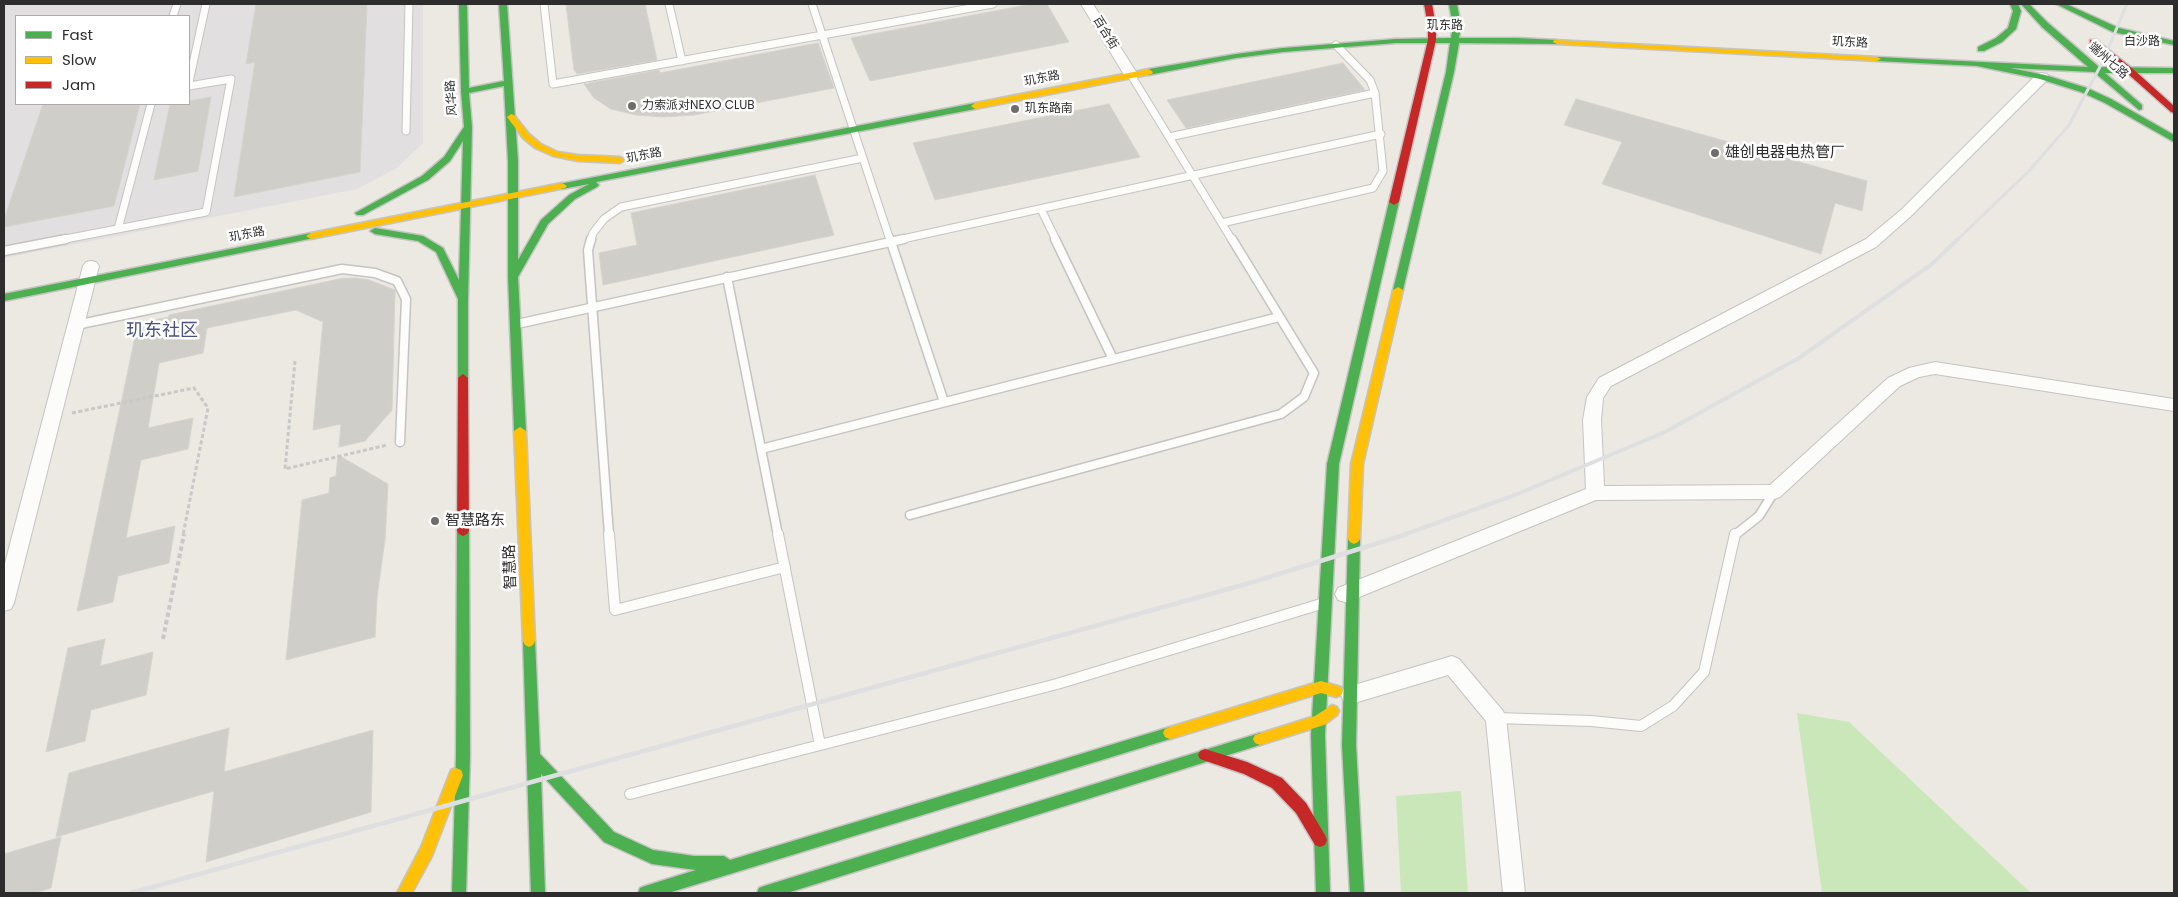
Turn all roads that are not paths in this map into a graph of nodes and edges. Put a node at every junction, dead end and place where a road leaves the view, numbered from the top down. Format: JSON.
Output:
{"nodes":[{"id":1,"x":206,"y":4,"type":"edge"},
{"id":2,"x":409,"y":4,"type":"edge"},
{"id":3,"x":463,"y":4,"type":"edge"},
{"id":4,"x":503,"y":4,"type":"edge"},
{"id":5,"x":544,"y":4,"type":"edge"},
{"id":6,"x":669,"y":4,"type":"edge"},
{"id":7,"x":812,"y":4,"type":"edge"},
{"id":8,"x":993,"y":4,"type":"edge"},
{"id":9,"x":1087,"y":4,"type":"edge"},
{"id":10,"x":1428,"y":4,"type":"edge"},
{"id":11,"x":1452,"y":4,"type":"edge"},
{"id":12,"x":2014,"y":4,"type":"edge"},
{"id":13,"x":2025,"y":4,"type":"edge"},
{"id":14,"x":2049,"y":4,"type":"edge"},
{"id":15,"x":2060,"y":4,"type":"edge"},
{"id":16,"x":2066,"y":21,"type":"dead end"},
{"id":17,"x":1444,"y":26,"type":"junction"},
{"id":18,"x":2080,"y":32,"type":"dead end"},
{"id":19,"x":822,"y":35,"type":"junction"},
{"id":20,"x":1432,"y":40,"type":"junction"},
{"id":21,"x":1456,"y":40,"type":"junction"},
{"id":22,"x":2174,"y":43,"type":"edge"},
{"id":23,"x":1336,"y":45,"type":"junction"},
{"id":24,"x":2000,"y":50,"type":"dead end"},
{"id":25,"x":2056,"y":53,"type":"dead end"},
{"id":26,"x":2079,"y":54,"type":"junction"},
{"id":27,"x":2110,"y":56,"type":"junction"},
{"id":28,"x":2128,"y":56,"type":"dead end"},
{"id":29,"x":1139,"y":60,"type":"dead end"},
{"id":30,"x":682,"y":61,"type":"junction"},
{"id":31,"x":1118,"y":63,"type":"junction"},
{"id":32,"x":1972,"y":63,"type":"junction"},
{"id":33,"x":2100,"y":70,"type":"junction"},
{"id":34,"x":2130,"y":71,"type":"junction"},
{"id":35,"x":2174,"y":71,"type":"edge"},
{"id":36,"x":1131,"y":75,"type":"junction"},
{"id":37,"x":2042,"y":77,"type":"junction"},
{"id":38,"x":190,"y":79,"type":"edge"},
{"id":39,"x":509,"y":83,"type":"junction"},
{"id":40,"x":190,"y":84,"type":"edge"},
{"id":41,"x":465,"y":91,"type":"junction"},
{"id":42,"x":1375,"y":93,"type":"junction"},
{"id":43,"x":151,"y":105,"type":"edge"},
{"id":44,"x":2174,"y":110,"type":"edge"},
{"id":45,"x":511,"y":117,"type":"junction"},
{"id":46,"x":468,"y":127,"type":"junction"},
{"id":47,"x":854,"y":129,"type":"junction"},
{"id":48,"x":406,"y":131,"type":"dead end"},
{"id":49,"x":1381,"y":134,"type":"junction"},
{"id":50,"x":1169,"y":137,"type":"junction"},
{"id":51,"x":2174,"y":139,"type":"edge"},
{"id":52,"x":863,"y":158,"type":"junction"},
{"id":53,"x":577,"y":168,"type":"dead end"},
{"id":54,"x":634,"y":172,"type":"junction"},
{"id":55,"x":1192,"y":176,"type":"junction"},
{"id":56,"x":513,"y":196,"type":"junction"},
{"id":57,"x":404,"y":204,"type":"dead end"},
{"id":58,"x":466,"y":206,"type":"junction"},
{"id":59,"x":1040,"y":209,"type":"junction"},
{"id":60,"x":1222,"y":223,"type":"junction"},
{"id":61,"x":118,"y":229,"type":"junction"},
{"id":62,"x":352,"y":229,"type":"junction"},
{"id":63,"x":891,"y":242,"type":"junction"},
{"id":64,"x":4,"y":251,"type":"edge"},
{"id":65,"x":90,"y":270,"type":"junction"},
{"id":66,"x":514,"y":276,"type":"junction"},
{"id":67,"x":727,"y":278,"type":"junction"},
{"id":68,"x":4,"y":298,"type":"edge"},
{"id":69,"x":463,"y":300,"type":"junction"},
{"id":70,"x":592,"y":307,"type":"junction"},
{"id":71,"x":1279,"y":317,"type":"junction"},
{"id":72,"x":516,"y":324,"type":"junction"},
{"id":73,"x":76,"y":325,"type":"junction"},
{"id":74,"x":1113,"y":359,"type":"junction"},
{"id":75,"x":944,"y":402,"type":"junction"},
{"id":76,"x":2174,"y":405,"type":"edge"},
{"id":77,"x":400,"y":442,"type":"road end"},
{"id":78,"x":761,"y":448,"type":"junction"},
{"id":79,"x":1774,"y":492,"type":"junction"},
{"id":80,"x":1596,"y":493,"type":"junction"},
{"id":81,"x":910,"y":515,"type":"dead end"},
{"id":82,"x":784,"y":567,"type":"junction"},
{"id":83,"x":1352,"y":592,"type":"junction"},
{"id":84,"x":1326,"y":602,"type":"junction"},
{"id":85,"x":4,"y":603,"type":"edge"},
{"id":86,"x":1321,"y":687,"type":"junction"},
{"id":87,"x":1351,"y":695,"type":"junction"},
{"id":88,"x":1496,"y":718,"type":"junction"},
{"id":89,"x":1319,"y":720,"type":"junction"},
{"id":90,"x":820,"y":745,"type":"junction"},
{"id":91,"x":1206,"y":755,"type":"junction"},
{"id":92,"x":463,"y":756,"type":"junction"},
{"id":93,"x":534,"y":757,"type":"junction"},
{"id":94,"x":630,"y":794,"type":"dead end"},
{"id":95,"x":1321,"y":842,"type":"junction"},
{"id":96,"x":746,"y":864,"type":"junction"},
{"id":97,"x":404,"y":893,"type":"edge"},
{"id":98,"x":459,"y":893,"type":"edge"},
{"id":99,"x":538,"y":893,"type":"edge"},
{"id":100,"x":645,"y":893,"type":"edge"},
{"id":101,"x":764,"y":893,"type":"edge"},
{"id":102,"x":1323,"y":893,"type":"edge"},
{"id":103,"x":1357,"y":893,"type":"edge"},
{"id":104,"x":1514,"y":893,"type":"edge"}],
"edges":[{"from":1,"to":38,"type":"lane"},
{"from":2,"to":48,"type":"lane"},
{"from":3,"to":41,"type":"main road","name":"风华路"},
{"from":4,"to":39,"type":"main road"},
{"from":5,"to":30,"type":"lane"},
{"from":6,"to":30,"type":"lane"},
{"from":7,"to":19,"type":"lane"},
{"from":8,"to":19,"type":"lane"},
{"from":9,"to":31,"type":"street","name":"百合街"},
{"from":10,"to":17,"type":"main road"},
{"from":11,"to":17,"type":"main road"},
{"from":12,"to":24,"type":"main road"},
{"from":13,"to":26,"type":"main road","name":"端州七路"},
{"from":14,"to":16,"type":"main road"},
{"from":15,"to":22,"type":"main road"},
{"from":17,"to":20,"type":"main road"},
{"from":17,"to":21,"type":"main road"},
{"from":18,"to":27,"type":"main road","name":"端州七路"},
{"from":19,"to":30,"type":"lane"},
{"from":19,"to":47,"type":"lane"},
{"from":20,"to":21,"type":"main road","name":"玑东路"},
{"from":20,"to":23,"type":"main road","name":"玑东路"},
{"from":20,"to":84,"type":"main road"},
{"from":21,"to":32,"type":"main road","name":"玑东路"},
{"from":21,"to":83,"type":"main road"},
{"from":23,"to":36,"type":"main road","name":"玑东路"},
{"from":23,"to":42,"type":"lane"},
{"from":25,"to":26,"type":"main road"},
{"from":26,"to":27,"type":"main road","name":"白沙路"},
{"from":26,"to":33,"type":"main road","name":"端州七路"},
{"from":27,"to":28,"type":"main road","name":"白沙路"},
{"from":27,"to":34,"type":"main road","name":"端州七路"},
{"from":29,"to":31,"type":"main road"},
{"from":31,"to":36,"type":"street","name":"百合街"},
{"from":32,"to":33,"type":"main road","name":"玑东路"},
{"from":32,"to":37,"type":"main road"},
{"from":33,"to":34,"type":"main road","name":"白沙路"},
{"from":33,"to":51,"type":"main road","name":"端州七路"},
{"from":34,"to":35,"type":"main road","name":"白沙路"},
{"from":34,"to":44,"type":"main road","name":"端州七路"},
{"from":36,"to":47,"type":"main road","name":"玑东路"},
{"from":36,"to":50,"type":"lane"},
{"from":37,"to":51,"type":"main road"},
{"from":37,"to":80,"type":"street"},
{"from":39,"to":41,"type":"main road"},
{"from":39,"to":45,"type":"main road"},
{"from":40,"to":61,"type":"lane"},
{"from":41,"to":46,"type":"main road","name":"风华路"},
{"from":42,"to":49,"type":"lane"},
{"from":42,"to":50,"type":"lane"},
{"from":43,"to":61,"type":"lane"},
{"from":45,"to":53,"type":"main road","name":"玑东路"},
{"from":45,"to":56,"type":"main road","name":"智慧路"},
{"from":46,"to":57,"type":"main road"},
{"from":46,"to":58,"type":"main road","name":"风华路"},
{"from":47,"to":52,"type":"lane"},
{"from":47,"to":54,"type":"main road","name":"玑东路"},
{"from":49,"to":55,"type":"lane"},
{"from":49,"to":60,"type":"lane"},
{"from":50,"to":55,"type":"lane"},
{"from":52,"to":63,"type":"lane"},
{"from":52,"to":70,"type":"lane"},
{"from":54,"to":56,"type":"main road","name":"玑东路"},
{"from":54,"to":66,"type":"main road"},
{"from":55,"to":59,"type":"lane"},
{"from":55,"to":60,"type":"lane"},
{"from":56,"to":58,"type":"main road","name":"玑东路"},
{"from":56,"to":66,"type":"main road","name":"智慧路"},
{"from":58,"to":62,"type":"main road","name":"玑东路"},
{"from":58,"to":69,"type":"main road"},
{"from":59,"to":63,"type":"lane"},
{"from":59,"to":74,"type":"lane"},
{"from":60,"to":71,"type":"lane"},
{"from":61,"to":64,"type":"lane"},
{"from":62,"to":65,"type":"main road","name":"玑东路"},
{"from":62,"to":69,"type":"main road"},
{"from":63,"to":67,"type":"lane"},
{"from":63,"to":75,"type":"lane"},
{"from":65,"to":68,"type":"main road","name":"玑东路"},
{"from":65,"to":73,"type":"street"},
{"from":66,"to":72,"type":"main road","name":"智慧路"},
{"from":67,"to":70,"type":"lane"},
{"from":67,"to":78,"type":"lane"},
{"from":69,"to":92,"type":"main road"},
{"from":70,"to":72,"type":"lane"},
{"from":70,"to":82,"type":"lane"},
{"from":71,"to":74,"type":"lane"},
{"from":71,"to":81,"type":"lane"},
{"from":72,"to":93,"type":"main road","name":"智慧路"},
{"from":73,"to":77,"type":"lane"},
{"from":73,"to":85,"type":"street"},
{"from":74,"to":75,"type":"lane"},
{"from":75,"to":78,"type":"lane"},
{"from":76,"to":79,"type":"street"},
{"from":78,"to":82,"type":"lane"},
{"from":79,"to":80,"type":"street"},
{"from":79,"to":88,"type":"lane"},
{"from":80,"to":83,"type":"street"},
{"from":82,"to":90,"type":"lane"},
{"from":83,"to":84,"type":"street"},
{"from":83,"to":87,"type":"main road"},
{"from":84,"to":86,"type":"main road"},
{"from":84,"to":90,"type":"lane"},
{"from":86,"to":87,"type":"main road"},
{"from":86,"to":89,"type":"main road"},
{"from":86,"to":96,"type":"main road"},
{"from":87,"to":88,"type":"street"},
{"from":87,"to":89,"type":"main road"},
{"from":87,"to":103,"type":"main road"},
{"from":88,"to":104,"type":"street"},
{"from":89,"to":91,"type":"main road"},
{"from":89,"to":95,"type":"main road"},
{"from":90,"to":94,"type":"lane"},
{"from":91,"to":95,"type":"main road"},
{"from":91,"to":101,"type":"main road"},
{"from":92,"to":97,"type":"main road"},
{"from":92,"to":98,"type":"main road"},
{"from":93,"to":96,"type":"main road"},
{"from":93,"to":99,"type":"main road","name":"智慧路"},
{"from":95,"to":102,"type":"main road"},
{"from":96,"to":100,"type":"main road"}]}
